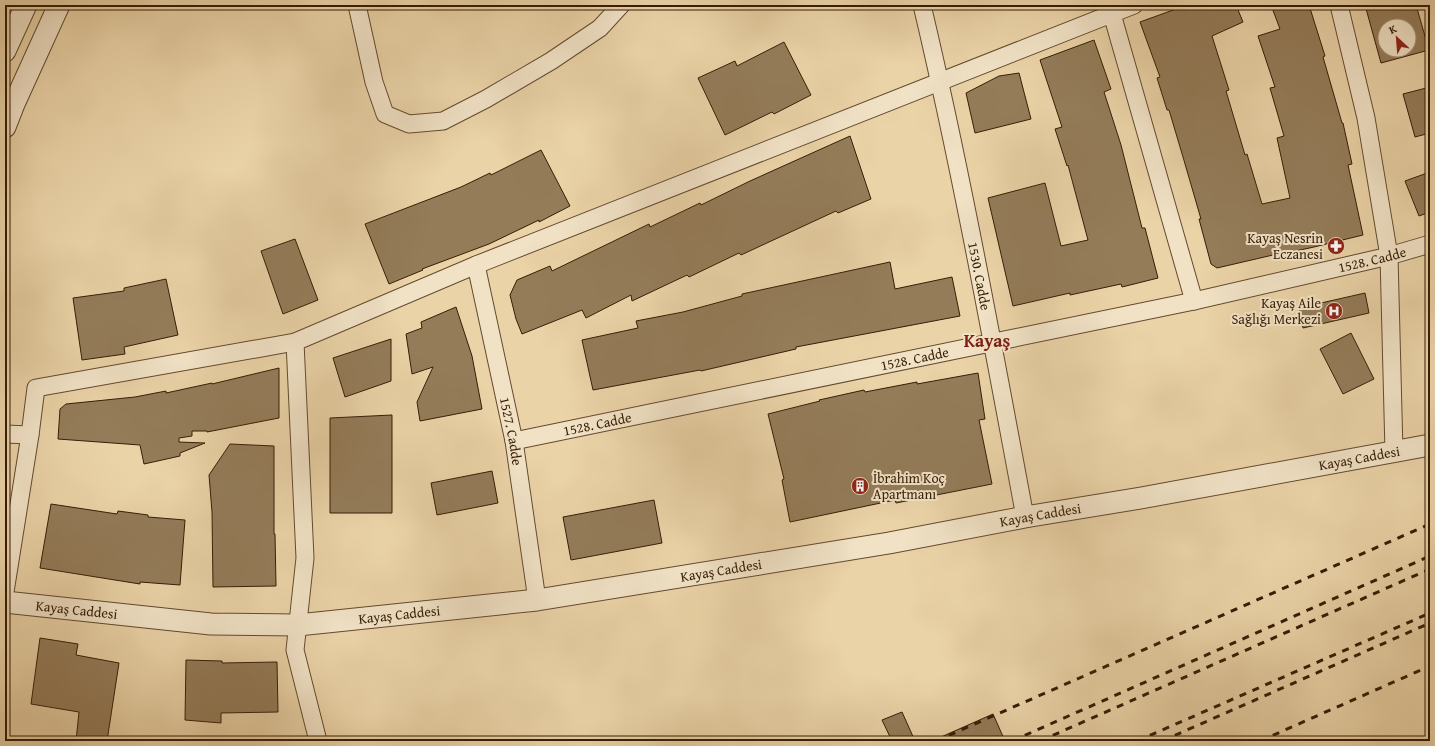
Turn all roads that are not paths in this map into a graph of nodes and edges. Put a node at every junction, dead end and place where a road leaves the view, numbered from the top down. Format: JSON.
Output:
{"nodes":[{"id":1,"x":26,"y":5,"type":"edge"},
{"id":2,"x":59,"y":5,"type":"edge"},
{"id":3,"x":357,"y":5,"type":"edge"},
{"id":4,"x":621,"y":5,"type":"edge"},
{"id":5,"x":922,"y":5,"type":"edge"},
{"id":6,"x":1134,"y":5,"type":"edge"},
{"id":7,"x":1339,"y":5,"type":"edge"},
{"id":8,"x":1112,"y":14,"type":"junction"},
{"id":9,"x":5,"y":51,"type":"edge"},
{"id":10,"x":940,"y":82,"type":"junction"},
{"id":11,"x":5,"y":127,"type":"edge"},
{"id":12,"x":1430,"y":244,"type":"edge"},
{"id":13,"x":1389,"y":256,"type":"junction"},
{"id":14,"x":476,"y":265,"type":"junction"},
{"id":15,"x":1194,"y":301,"type":"junction"},
{"id":16,"x":295,"y":342,"type":"junction"},
{"id":17,"x":992,"y":342,"type":"junction"},
{"id":18,"x":5,"y":434,"type":"edge"},
{"id":19,"x":30,"y":435,"type":"junction"},
{"id":20,"x":514,"y":441,"type":"junction"},
{"id":21,"x":1430,"y":445,"type":"edge"},
{"id":22,"x":1394,"y":452,"type":"junction"},
{"id":23,"x":1025,"y":517,"type":"junction"},
{"id":24,"x":5,"y":592,"type":"edge"},
{"id":25,"x":537,"y":600,"type":"junction"},
{"id":26,"x":5,"y":602,"type":"edge"},
{"id":27,"x":298,"y":625,"type":"junction"},
{"id":28,"x":318,"y":741,"type":"edge"}],
"edges":[{"from":1,"to":9,"type":"street"},
{"from":2,"to":11,"type":"street"},
{"from":3,"to":4,"type":"street"},
{"from":5,"to":10,"type":"street","name":"1530. Cadde"},
{"from":6,"to":8,"type":"street"},
{"from":7,"to":13,"type":"street"},
{"from":8,"to":10,"type":"street"},
{"from":8,"to":15,"type":"street"},
{"from":10,"to":14,"type":"street"},
{"from":10,"to":17,"type":"street","name":"1530. Cadde"},
{"from":12,"to":13,"type":"street","name":"1528. Cadde"},
{"from":13,"to":15,"type":"street","name":"1528. Cadde"},
{"from":13,"to":22,"type":"street"},
{"from":14,"to":16,"type":"street"},
{"from":14,"to":20,"type":"street","name":"1527. Cadde"},
{"from":15,"to":17,"type":"street","name":"1528. Cadde"},
{"from":16,"to":19,"type":"street"},
{"from":16,"to":27,"type":"street"},
{"from":17,"to":20,"type":"street","name":"1528. Cadde"},
{"from":17,"to":23,"type":"street","name":"1530. Cadde"},
{"from":18,"to":19,"type":"street"},
{"from":19,"to":24,"type":"street"},
{"from":20,"to":25,"type":"street","name":"1527. Cadde"},
{"from":21,"to":22,"type":"street","name":"Kayaş Caddesi"},
{"from":22,"to":23,"type":"street","name":"Kayaş Caddesi"},
{"from":23,"to":25,"type":"street","name":"Kayaş Caddesi"},
{"from":25,"to":27,"type":"street","name":"Kayaş Caddesi"},
{"from":26,"to":27,"type":"street","name":"Kayaş Caddesi"},
{"from":27,"to":28,"type":"street"}]}
